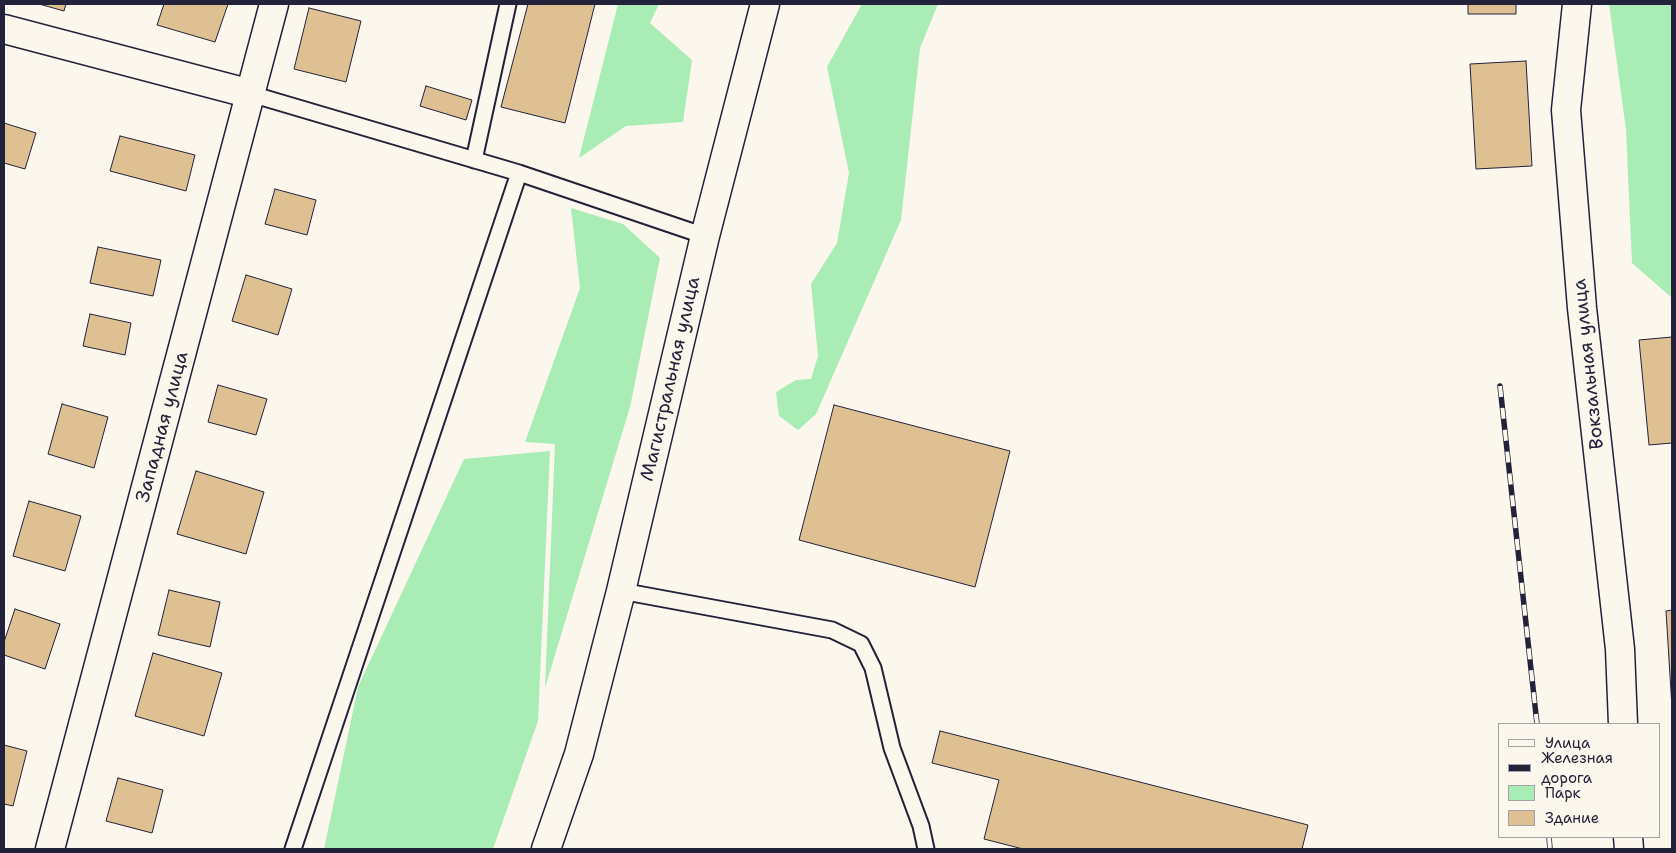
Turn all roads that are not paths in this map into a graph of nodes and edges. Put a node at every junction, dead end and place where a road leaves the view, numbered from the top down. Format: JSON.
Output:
{"nodes":[{"id":1,"x":274,"y":4,"type":"edge"},
{"id":2,"x":508,"y":4,"type":"edge"},
{"id":3,"x":765,"y":4,"type":"edge"},
{"id":4,"x":1577,"y":4,"type":"edge"},
{"id":5,"x":4,"y":28,"type":"edge"},
{"id":6,"x":251,"y":94,"type":"junction"},
{"id":7,"x":474,"y":160,"type":"junction"},
{"id":8,"x":519,"y":173,"type":"junction"},
{"id":9,"x":705,"y":236,"type":"junction"},
{"id":10,"x":621,"y":591,"type":"junction"},
{"id":11,"x":1624,"y":723,"type":"edge"},
{"id":12,"x":579,"y":754,"type":"junction"},
{"id":13,"x":50,"y":849,"type":"edge"},
{"id":14,"x":294,"y":849,"type":"edge"},
{"id":15,"x":546,"y":849,"type":"edge"},
{"id":16,"x":565,"y":849,"type":"edge"},
{"id":17,"x":926,"y":849,"type":"edge"}],
"edges":[{"from":1,"to":6,"type":"street","name":"Западная улица"},
{"from":2,"to":7,"type":"lane"},
{"from":3,"to":9,"type":"street","name":"Магистральная улица"},
{"from":4,"to":11,"type":"street","name":"Вокзальная улица"},
{"from":5,"to":6,"type":"street"},
{"from":6,"to":7,"type":"lane"},
{"from":6,"to":13,"type":"street","name":"Западная улица"},
{"from":7,"to":8,"type":"lane"},
{"from":8,"to":9,"type":"lane"},
{"from":8,"to":14,"type":"lane"},
{"from":9,"to":10,"type":"street","name":"Магистральная улица"},
{"from":10,"to":12,"type":"street","name":"Магистральная улица"},
{"from":10,"to":17,"type":"lane"},
{"from":12,"to":15,"type":"street"},
{"from":12,"to":16,"type":"street"}]}
